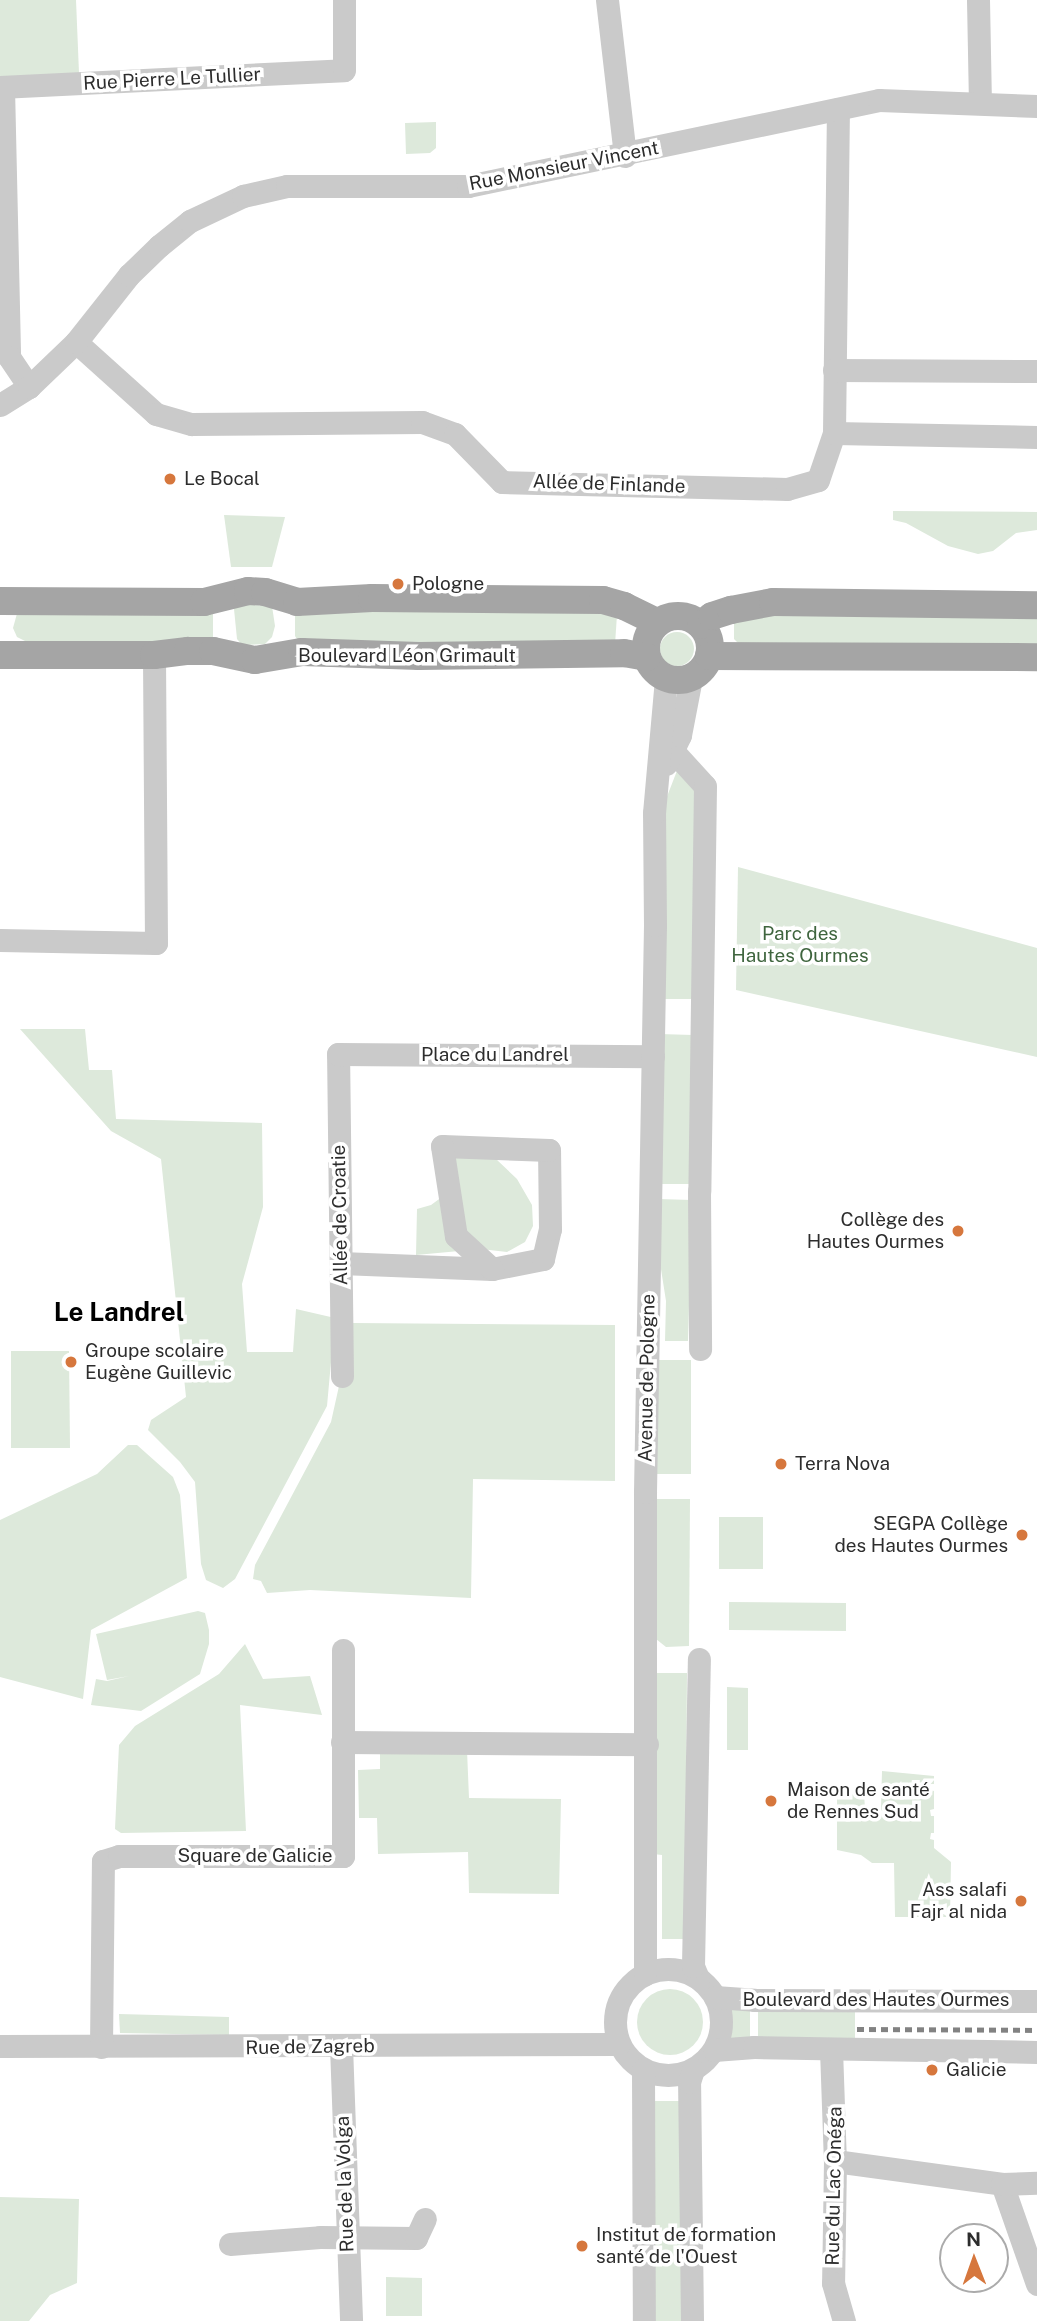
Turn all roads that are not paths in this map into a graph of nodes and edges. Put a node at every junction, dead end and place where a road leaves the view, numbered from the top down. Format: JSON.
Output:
{"nodes":[{"id":1,"x":344,"y":0,"type":"edge"},
{"id":2,"x":607,"y":0,"type":"edge"},
{"id":3,"x":978,"y":0,"type":"edge"},
{"id":4,"x":1,"y":87,"type":"edge"},
{"id":5,"x":980,"y":103,"type":"junction"},
{"id":6,"x":1037,"y":106,"type":"edge"},
{"id":7,"x":838,"y":109,"type":"junction"},
{"id":8,"x":625,"y":156,"type":"junction"},
{"id":9,"x":76,"y":342,"type":"junction"},
{"id":10,"x":834,"y":370,"type":"junction"},
{"id":11,"x":1037,"y":371,"type":"edge"},
{"id":12,"x":29,"y":387,"type":"junction"},
{"id":13,"x":0,"y":405,"type":"edge"},
{"id":14,"x":834,"y":433,"type":"junction"},
{"id":15,"x":1037,"y":437,"type":"edge"},
{"id":16,"x":0,"y":601,"type":"edge"},
{"id":17,"x":1037,"y":605,"type":"edge"},
{"id":18,"x":657,"y":622,"type":"junction"},
{"id":19,"x":701,"y":625,"type":"junction"},
{"id":20,"x":0,"y":655,"type":"edge"},
{"id":21,"x":154,"y":655,"type":"junction"},
{"id":22,"x":709,"y":656,"type":"junction"},
{"id":23,"x":647,"y":657,"type":"junction"},
{"id":24,"x":1037,"y":657,"type":"edge"},
{"id":25,"x":678,"y":678,"type":"junction"},
{"id":26,"x":673,"y":751,"type":"junction"},
{"id":27,"x":656,"y":782,"type":"junction"},
{"id":28,"x":0,"y":940,"type":"edge"},
{"id":29,"x":338,"y":1054,"type":"joint"},
{"id":30,"x":653,"y":1056,"type":"junction"},
{"id":31,"x":341,"y":1263,"type":"junction"},
{"id":32,"x":492,"y":1269,"type":"junction"},
{"id":33,"x":701,"y":1349,"type":"dead end"},
{"id":34,"x":342,"y":1376,"type":"dead end"},
{"id":35,"x":343,"y":1650,"type":"dead end"},
{"id":36,"x":699,"y":1659,"type":"dead end"},
{"id":37,"x":342,"y":1742,"type":"junction"},
{"id":38,"x":647,"y":1744,"type":"junction"},
{"id":39,"x":645,"y":1974,"type":"junction"},
{"id":40,"x":698,"y":1978,"type":"junction"},
{"id":41,"x":715,"y":1997,"type":"junction"},
{"id":42,"x":1037,"y":2001,"type":"edge"},
{"id":43,"x":619,"y":2044,"type":"junction"},
{"id":44,"x":0,"y":2046,"type":"edge"},
{"id":45,"x":341,"y":2046,"type":"junction"},
{"id":46,"x":101,"y":2047,"type":"junction"},
{"id":47,"x":831,"y":2049,"type":"junction"},
{"id":48,"x":714,"y":2050,"type":"junction"},
{"id":49,"x":1037,"y":2052,"type":"edge"},
{"id":50,"x":643,"y":2070,"type":"junction"},
{"id":51,"x":693,"y":2070,"type":"junction"},
{"id":52,"x":835,"y":2161,"type":"junction"},
{"id":53,"x":1037,"y":2183,"type":"edge"},
{"id":54,"x":1002,"y":2184,"type":"junction"},
{"id":55,"x":425,"y":2219,"type":"dead end"},
{"id":56,"x":346,"y":2239,"type":"junction"},
{"id":57,"x":230,"y":2244,"type":"dead end"},
{"id":58,"x":1037,"y":2284,"type":"edge"},
{"id":59,"x":351,"y":2321,"type":"edge"},
{"id":60,"x":644,"y":2321,"type":"edge"},
{"id":61,"x":692,"y":2321,"type":"edge"},
{"id":62,"x":845,"y":2321,"type":"edge"}],
"edges":[{"from":1,"to":4,"type":"street","name":"Rue Pierre Le Tullier"},
{"from":2,"to":8,"type":"street"},
{"from":3,"to":5,"type":"street"},
{"from":4,"to":12,"type":"street"},
{"from":5,"to":6,"type":"street","name":"Rue Monsieur Vincent"},
{"from":5,"to":7,"type":"street","name":"Rue Monsieur Vincent"},
{"from":7,"to":8,"type":"street","name":"Rue Monsieur Vincent"},
{"from":7,"to":10,"type":"street","name":"Allée de Finlande"},
{"from":8,"to":9,"type":"street","name":"Rue Monsieur Vincent"},
{"from":9,"to":12,"type":"street","name":"Rue Monsieur Vincent"},
{"from":9,"to":14,"type":"street","name":"Allée de Finlande"},
{"from":10,"to":11,"type":"street"},
{"from":10,"to":14,"type":"street","name":"Allée de Finlande"},
{"from":12,"to":13,"type":"street","name":"Rue Monsieur Vincent"},
{"from":14,"to":15,"type":"street"},
{"from":16,"to":18,"type":"main road"},
{"from":17,"to":19,"type":"main road"},
{"from":18,"to":19,"type":"main road"},
{"from":18,"to":23,"type":"main road"},
{"from":19,"to":22,"type":"main road"},
{"from":20,"to":21,"type":"main road","name":"Boulevard Léon Grimault"},
{"from":21,"to":23,"type":"main road","name":"Boulevard Léon Grimault"},
{"from":21,"to":28,"type":"street"},
{"from":22,"to":24,"type":"main road"},
{"from":22,"to":25,"type":"main road"},
{"from":23,"to":25,"type":"main road"},
{"from":25,"to":26,"type":"street","name":"Avenue de Pologne"},
{"from":25,"to":27,"type":"street","name":"Avenue de Pologne"},
{"from":26,"to":27,"type":"street","name":"Avenue de Pologne"},
{"from":26,"to":33,"type":"street"},
{"from":27,"to":30,"type":"street","name":"Avenue de Pologne"},
{"from":29,"to":30,"type":"street","name":"Place du Landrel"},
{"from":29,"to":31,"type":"street","name":"Allée de Croatie"},
{"from":30,"to":38,"type":"street","name":"Avenue de Pologne"},
{"from":31,"to":32,"type":"street"},
{"from":31,"to":34,"type":"street","name":"Allée de Croatie"},
{"from":32,"to":32,"type":"street"},
{"from":35,"to":37,"type":"street"},
{"from":36,"to":40,"type":"street"},
{"from":37,"to":38,"type":"street"},
{"from":37,"to":46,"type":"street","name":"Square de Galicie"},
{"from":38,"to":39,"type":"street","name":"Avenue de Pologne"},
{"from":39,"to":40,"type":"street"},
{"from":39,"to":43,"type":"street"},
{"from":40,"to":41,"type":"street"},
{"from":41,"to":42,"type":"street","name":"Boulevard des Hautes Ourmes"},
{"from":41,"to":48,"type":"street"},
{"from":43,"to":45,"type":"street","name":"Rue de Zagreb"},
{"from":43,"to":50,"type":"street"},
{"from":44,"to":46,"type":"street","name":"Rue de Zagreb"},
{"from":45,"to":46,"type":"street","name":"Rue de Zagreb"},
{"from":45,"to":56,"type":"street","name":"Rue de la Volga"},
{"from":47,"to":48,"type":"street"},
{"from":47,"to":49,"type":"street"},
{"from":47,"to":52,"type":"street","name":"Rue du Lac Onéga"},
{"from":48,"to":51,"type":"street"},
{"from":50,"to":51,"type":"street"},
{"from":50,"to":60,"type":"street"},
{"from":51,"to":61,"type":"street"},
{"from":52,"to":54,"type":"street"},
{"from":52,"to":62,"type":"street","name":"Rue du Lac Onéga"},
{"from":53,"to":54,"type":"street"},
{"from":54,"to":58,"type":"street"},
{"from":55,"to":56,"type":"street"},
{"from":56,"to":57,"type":"street"},
{"from":56,"to":59,"type":"street","name":"Rue de la Volga"}]}
